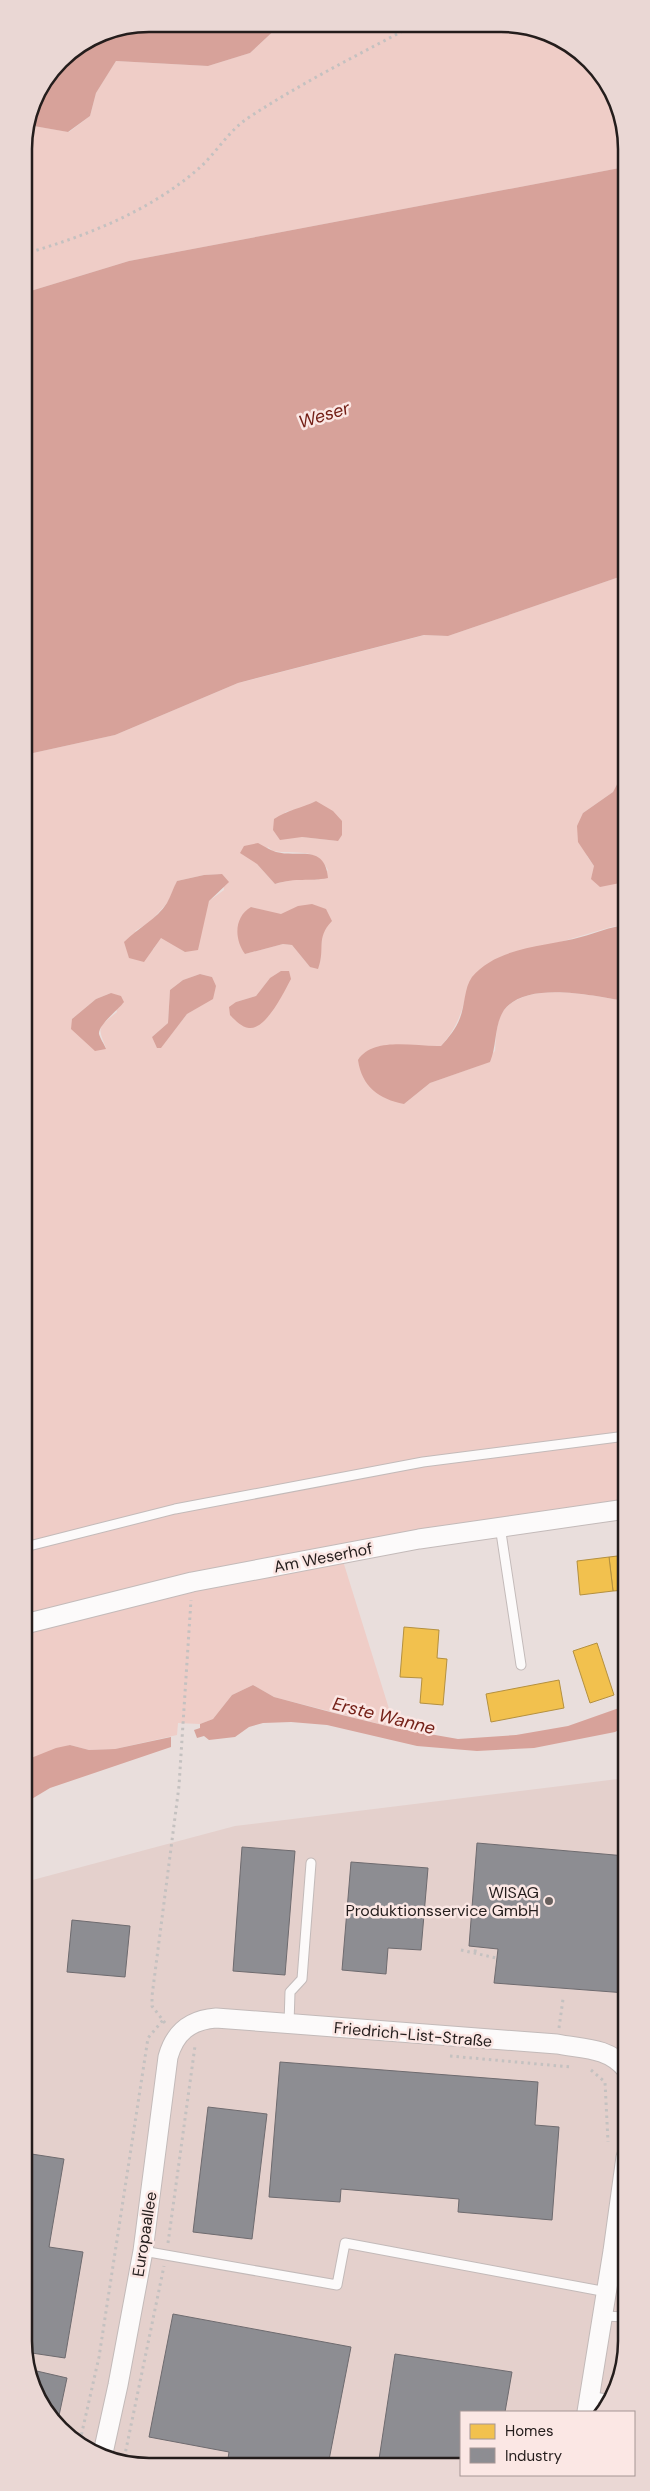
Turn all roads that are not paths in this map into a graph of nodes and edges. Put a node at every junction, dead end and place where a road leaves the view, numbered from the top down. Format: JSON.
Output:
{"nodes":[{"id":1,"x":617,"y":1437,"type":"edge"},
{"id":2,"x":617,"y":1510,"type":"edge"},
{"id":3,"x":500,"y":1526,"type":"junction"},
{"id":4,"x":32,"y":1545,"type":"edge"},
{"id":5,"x":32,"y":1622,"type":"edge"},
{"id":6,"x":520,"y":1665,"type":"dead end"},
{"id":7,"x":311,"y":1863,"type":"dead end"},
{"id":8,"x":289,"y":2024,"type":"junction"},
{"id":9,"x":176,"y":2036,"type":"joint"},
{"id":10,"x":617,"y":2059,"type":"edge"},
{"id":11,"x":617,"y":2220,"type":"edge"},
{"id":12,"x":143,"y":2251,"type":"junction"},
{"id":13,"x":607,"y":2292,"type":"junction"},
{"id":14,"x":603,"y":2316,"type":"junction"},
{"id":15,"x":617,"y":2317,"type":"edge"},
{"id":16,"x":601,"y":2402,"type":"edge"},
{"id":17,"x":588,"y":2404,"type":"edge"},
{"id":18,"x":103,"y":2448,"type":"edge"}],
"edges":[{"from":1,"to":4,"type":"lane"},
{"from":2,"to":3,"type":"street","name":"Am Weserhof"},
{"from":3,"to":5,"type":"street","name":"Am Weserhof"},
{"from":3,"to":6,"type":"lane"},
{"from":7,"to":8,"type":"lane"},
{"from":8,"to":9,"type":"street","name":"Friedrich-List-Straße"},
{"from":8,"to":10,"type":"street","name":"Friedrich-List-Straße"},
{"from":9,"to":12,"type":"street","name":"Europaallee"},
{"from":11,"to":13,"type":"street"},
{"from":12,"to":13,"type":"lane"},
{"from":12,"to":18,"type":"street","name":"Europaallee"},
{"from":13,"to":14,"type":"street"},
{"from":14,"to":15,"type":"lane"},
{"from":14,"to":17,"type":"street"},
{"from":16,"to":17,"type":"lane"}]}
